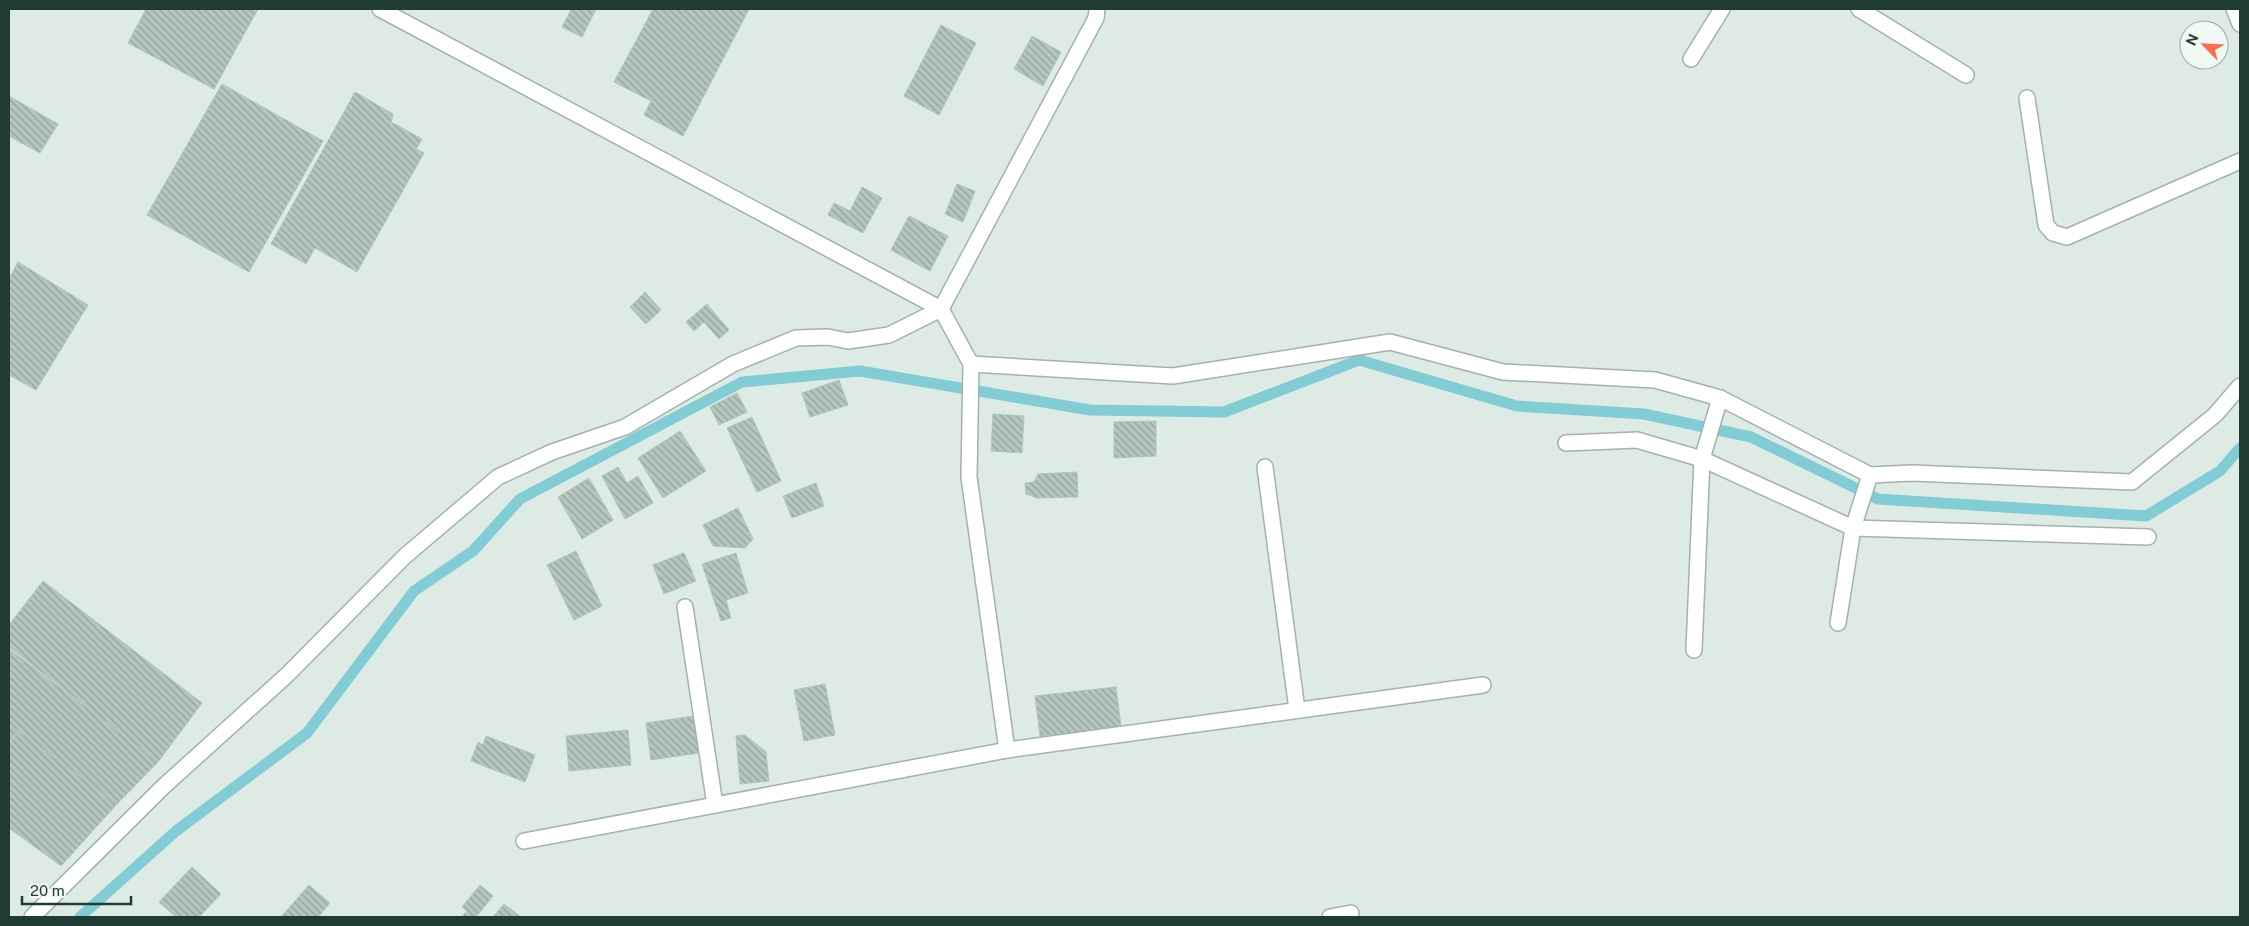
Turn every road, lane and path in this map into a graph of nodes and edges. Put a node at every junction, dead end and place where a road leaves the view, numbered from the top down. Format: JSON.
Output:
{"nodes":[{"id":1,"x":380,"y":9,"type":"edge"},
{"id":2,"x":1097,"y":9,"type":"edge"},
{"id":3,"x":1722,"y":9,"type":"edge"},
{"id":4,"x":1859,"y":9,"type":"edge"},
{"id":5,"x":2234,"y":9,"type":"edge"},
{"id":6,"x":2240,"y":24,"type":"edge"},
{"id":7,"x":1691,"y":59,"type":"dead end"},
{"id":8,"x":1966,"y":76,"type":"dead end"},
{"id":9,"x":2027,"y":98,"type":"dead end"},
{"id":10,"x":2240,"y":161,"type":"edge"},
{"id":11,"x":941,"y":309,"type":"junction"},
{"id":12,"x":971,"y":364,"type":"junction"},
{"id":13,"x":2240,"y":386,"type":"edge"},
{"id":14,"x":1720,"y":398,"type":"junction"},
{"id":15,"x":1566,"y":443,"type":"dead end"},
{"id":16,"x":1702,"y":459,"type":"junction"},
{"id":17,"x":1265,"y":467,"type":"dead end"},
{"id":18,"x":1870,"y":475,"type":"junction"},
{"id":19,"x":1853,"y":528,"type":"junction"},
{"id":20,"x":2148,"y":537,"type":"dead end"},
{"id":21,"x":685,"y":606,"type":"dead end"},
{"id":22,"x":1838,"y":623,"type":"dead end"},
{"id":23,"x":1694,"y":650,"type":"dead end"},
{"id":24,"x":1483,"y":684,"type":"dead end"},
{"id":25,"x":1297,"y":710,"type":"junction"},
{"id":26,"x":1006,"y":750,"type":"junction"},
{"id":27,"x":714,"y":805,"type":"junction"},
{"id":28,"x":524,"y":841,"type":"dead end"},
{"id":29,"x":1351,"y":913,"type":"dead end"},
{"id":30,"x":32,"y":917,"type":"edge"},
{"id":31,"x":1330,"y":917,"type":"edge"}],
"edges":[{"from":1,"to":11,"type":"street"},
{"from":2,"to":11,"type":"street"},
{"from":3,"to":7,"type":"street"},
{"from":4,"to":8,"type":"street"},
{"from":5,"to":6,"type":"street"},
{"from":9,"to":10,"type":"street"},
{"from":11,"to":12,"type":"street"},
{"from":11,"to":30,"type":"street"},
{"from":12,"to":14,"type":"street"},
{"from":12,"to":26,"type":"street"},
{"from":13,"to":18,"type":"street"},
{"from":14,"to":16,"type":"street"},
{"from":14,"to":18,"type":"street"},
{"from":15,"to":16,"type":"street"},
{"from":16,"to":19,"type":"street"},
{"from":16,"to":23,"type":"street"},
{"from":17,"to":25,"type":"street"},
{"from":18,"to":19,"type":"street"},
{"from":19,"to":20,"type":"street"},
{"from":19,"to":22,"type":"street"},
{"from":21,"to":27,"type":"street"},
{"from":24,"to":25,"type":"street"},
{"from":25,"to":26,"type":"street"},
{"from":26,"to":27,"type":"street"},
{"from":27,"to":28,"type":"street"},
{"from":29,"to":31,"type":"street"}]}
